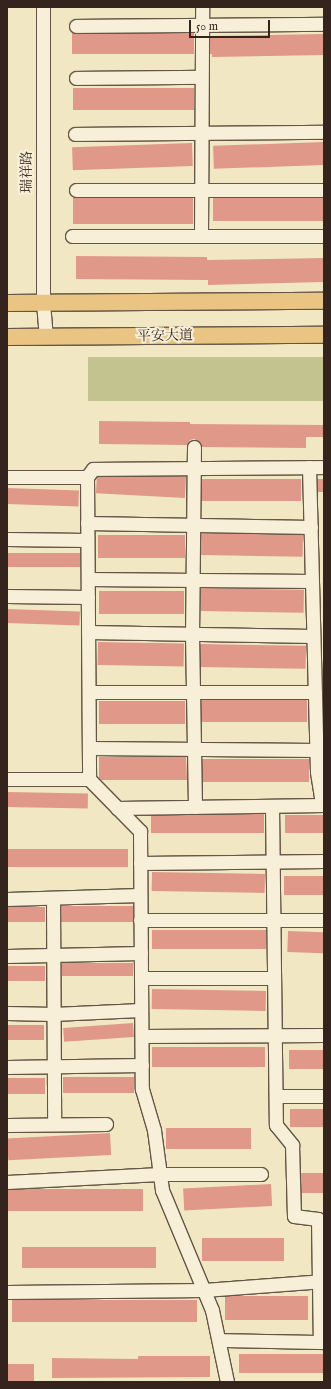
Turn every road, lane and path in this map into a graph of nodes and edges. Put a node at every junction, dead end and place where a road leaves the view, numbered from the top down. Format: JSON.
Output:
{"nodes":[{"id":1,"x":43,"y":7,"type":"edge"},
{"id":2,"x":202,"y":7,"type":"edge"},
{"id":3,"x":202,"y":24,"type":"junction"},
{"id":4,"x":324,"y":24,"type":"edge"},
{"id":5,"x":76,"y":26,"type":"dead end"},
{"id":6,"x":201,"y":77,"type":"junction"},
{"id":7,"x":76,"y":78,"type":"dead end"},
{"id":8,"x":324,"y":132,"type":"edge"},
{"id":9,"x":201,"y":133,"type":"junction"},
{"id":10,"x":75,"y":134,"type":"dead end"},
{"id":11,"x":76,"y":190,"type":"dead end"},
{"id":12,"x":200,"y":190,"type":"junction"},
{"id":13,"x":324,"y":190,"type":"edge"},
{"id":14,"x":72,"y":236,"type":"dead end"},
{"id":15,"x":201,"y":236,"type":"junction"},
{"id":16,"x":324,"y":236,"type":"edge"},
{"id":17,"x":324,"y":301,"type":"edge"},
{"id":18,"x":7,"y":303,"type":"edge"},
{"id":19,"x":43,"y":303,"type":"junction"},
{"id":20,"x":324,"y":335,"type":"edge"},
{"id":21,"x":7,"y":337,"type":"edge"},
{"id":22,"x":46,"y":337,"type":"junction"},
{"id":23,"x":194,"y":447,"type":"dead end"},
{"id":24,"x":310,"y":467,"type":"junction"},
{"id":25,"x":324,"y":467,"type":"edge"},
{"id":26,"x":194,"y":469,"type":"junction"},
{"id":27,"x":7,"y":477,"type":"edge"},
{"id":28,"x":87,"y":477,"type":"junction"},
{"id":29,"x":87,"y":523,"type":"junction"},
{"id":30,"x":194,"y":525,"type":"junction"},
{"id":31,"x":311,"y":527,"type":"junction"},
{"id":32,"x":7,"y":539,"type":"edge"},
{"id":33,"x":87,"y":540,"type":"junction"},
{"id":34,"x":88,"y":579,"type":"junction"},
{"id":35,"x":193,"y":580,"type":"junction"},
{"id":36,"x":312,"y":581,"type":"junction"},
{"id":37,"x":7,"y":596,"type":"edge"},
{"id":38,"x":88,"y":597,"type":"junction"},
{"id":39,"x":318,"y":617,"type":"edge"},
{"id":40,"x":88,"y":632,"type":"junction"},
{"id":41,"x":192,"y":634,"type":"junction"},
{"id":42,"x":313,"y":636,"type":"junction"},
{"id":43,"x":319,"y":672,"type":"edge"},
{"id":44,"x":89,"y":692,"type":"junction"},
{"id":45,"x":193,"y":692,"type":"junction"},
{"id":46,"x":315,"y":692,"type":"junction"},
{"id":47,"x":89,"y":748,"type":"junction"},
{"id":48,"x":195,"y":749,"type":"junction"},
{"id":49,"x":316,"y":750,"type":"junction"},
{"id":50,"x":89,"y":778,"type":"junction"},
{"id":51,"x":7,"y":779,"type":"edge"},
{"id":52,"x":323,"y":805,"type":"edge"},
{"id":53,"x":272,"y":806,"type":"junction"},
{"id":54,"x":195,"y":807,"type":"junction"},
{"id":55,"x":117,"y":808,"type":"junction"},
{"id":56,"x":273,"y":861,"type":"junction"},
{"id":57,"x":324,"y":861,"type":"edge"},
{"id":58,"x":140,"y":862,"type":"junction"},
{"id":59,"x":140,"y":895,"type":"junction"},
{"id":60,"x":7,"y":899,"type":"edge"},
{"id":61,"x":53,"y":899,"type":"junction"},
{"id":62,"x":140,"y":920,"type":"junction"},
{"id":63,"x":324,"y":920,"type":"edge"},
{"id":64,"x":273,"y":921,"type":"junction"},
{"id":65,"x":141,"y":953,"type":"junction"},
{"id":66,"x":53,"y":954,"type":"junction"},
{"id":67,"x":7,"y":956,"type":"edge"},
{"id":68,"x":141,"y":978,"type":"junction"},
{"id":69,"x":274,"y":978,"type":"junction"},
{"id":70,"x":141,"y":1010,"type":"junction"},
{"id":71,"x":7,"y":1013,"type":"edge"},
{"id":72,"x":53,"y":1014,"type":"junction"},
{"id":73,"x":275,"y":1035,"type":"junction"},
{"id":74,"x":142,"y":1036,"type":"junction"},
{"id":75,"x":324,"y":1036,"type":"edge"},
{"id":76,"x":142,"y":1065,"type":"junction"},
{"id":77,"x":7,"y":1067,"type":"edge"},
{"id":78,"x":54,"y":1067,"type":"junction"},
{"id":79,"x":276,"y":1096,"type":"junction"},
{"id":80,"x":324,"y":1096,"type":"edge"},
{"id":81,"x":54,"y":1123,"type":"junction"},
{"id":82,"x":106,"y":1124,"type":"dead end"},
{"id":83,"x":7,"y":1125,"type":"edge"},
{"id":84,"x":160,"y":1174,"type":"junction"},
{"id":85,"x":261,"y":1174,"type":"dead end"},
{"id":86,"x":7,"y":1182,"type":"edge"},
{"id":87,"x":321,"y":1218,"type":"edge"},
{"id":88,"x":322,"y":1281,"type":"edge"},
{"id":89,"x":204,"y":1290,"type":"junction"},
{"id":90,"x":7,"y":1292,"type":"edge"},
{"id":91,"x":218,"y":1340,"type":"junction"},
{"id":92,"x":322,"y":1342,"type":"edge"},
{"id":93,"x":227,"y":1382,"type":"edge"}],
"edges":[{"from":1,"to":19,"type":"street","name":"瑞祥路"},
{"from":2,"to":3,"type":"street"},
{"from":3,"to":4,"type":"street"},
{"from":3,"to":5,"type":"street"},
{"from":3,"to":6,"type":"street"},
{"from":6,"to":7,"type":"street"},
{"from":6,"to":9,"type":"street"},
{"from":8,"to":9,"type":"street"},
{"from":9,"to":10,"type":"street"},
{"from":9,"to":12,"type":"street"},
{"from":11,"to":12,"type":"street"},
{"from":12,"to":13,"type":"street"},
{"from":12,"to":15,"type":"street"},
{"from":14,"to":15,"type":"street"},
{"from":15,"to":16,"type":"street"},
{"from":17,"to":19,"type":"main road"},
{"from":18,"to":19,"type":"main road"},
{"from":19,"to":22,"type":"street","name":"瑞祥路"},
{"from":20,"to":22,"type":"main road","name":"平安大道"},
{"from":21,"to":22,"type":"main road","name":"平安大道"},
{"from":23,"to":26,"type":"street"},
{"from":24,"to":25,"type":"street"},
{"from":24,"to":26,"type":"street"},
{"from":24,"to":31,"type":"street"},
{"from":26,"to":28,"type":"street"},
{"from":26,"to":30,"type":"street"},
{"from":27,"to":28,"type":"street"},
{"from":28,"to":29,"type":"street"},
{"from":29,"to":30,"type":"street"},
{"from":29,"to":33,"type":"street"},
{"from":30,"to":31,"type":"street"},
{"from":30,"to":35,"type":"street"},
{"from":31,"to":36,"type":"street"},
{"from":32,"to":33,"type":"street"},
{"from":33,"to":34,"type":"street"},
{"from":34,"to":35,"type":"street"},
{"from":34,"to":38,"type":"street"},
{"from":35,"to":36,"type":"street"},
{"from":35,"to":41,"type":"street"},
{"from":36,"to":39,"type":"street"},
{"from":37,"to":38,"type":"street"},
{"from":38,"to":40,"type":"street"},
{"from":39,"to":42,"type":"street"},
{"from":40,"to":41,"type":"street"},
{"from":40,"to":44,"type":"street"},
{"from":41,"to":42,"type":"street"},
{"from":41,"to":45,"type":"street"},
{"from":42,"to":43,"type":"street"},
{"from":43,"to":46,"type":"street"},
{"from":44,"to":45,"type":"street"},
{"from":44,"to":47,"type":"street"},
{"from":45,"to":46,"type":"street"},
{"from":45,"to":48,"type":"street"},
{"from":46,"to":49,"type":"street"},
{"from":47,"to":48,"type":"street"},
{"from":47,"to":50,"type":"street"},
{"from":48,"to":49,"type":"street"},
{"from":48,"to":54,"type":"street"},
{"from":49,"to":52,"type":"street"},
{"from":50,"to":51,"type":"street"},
{"from":50,"to":55,"type":"street"},
{"from":52,"to":53,"type":"street"},
{"from":53,"to":54,"type":"street"},
{"from":53,"to":56,"type":"street"},
{"from":54,"to":55,"type":"street"},
{"from":55,"to":58,"type":"street"},
{"from":56,"to":57,"type":"street"},
{"from":56,"to":58,"type":"street"},
{"from":56,"to":64,"type":"street"},
{"from":58,"to":59,"type":"street"},
{"from":59,"to":61,"type":"street"},
{"from":59,"to":62,"type":"street"},
{"from":60,"to":61,"type":"street"},
{"from":61,"to":66,"type":"street"},
{"from":62,"to":64,"type":"street"},
{"from":62,"to":65,"type":"street"},
{"from":63,"to":64,"type":"street"},
{"from":64,"to":69,"type":"street"},
{"from":65,"to":66,"type":"street"},
{"from":65,"to":68,"type":"street"},
{"from":66,"to":67,"type":"street"},
{"from":66,"to":72,"type":"street"},
{"from":68,"to":69,"type":"street"},
{"from":68,"to":70,"type":"street"},
{"from":69,"to":73,"type":"street"},
{"from":70,"to":72,"type":"street"},
{"from":70,"to":74,"type":"street"},
{"from":71,"to":72,"type":"street"},
{"from":72,"to":78,"type":"street"},
{"from":73,"to":74,"type":"street"},
{"from":73,"to":75,"type":"street"},
{"from":73,"to":79,"type":"street"},
{"from":74,"to":76,"type":"street"},
{"from":76,"to":78,"type":"street"},
{"from":76,"to":84,"type":"street"},
{"from":77,"to":78,"type":"street"},
{"from":78,"to":81,"type":"street"},
{"from":79,"to":80,"type":"street"},
{"from":79,"to":87,"type":"street"},
{"from":81,"to":82,"type":"street"},
{"from":81,"to":83,"type":"street"},
{"from":84,"to":85,"type":"street"},
{"from":84,"to":86,"type":"street"},
{"from":84,"to":89,"type":"street"},
{"from":87,"to":88,"type":"street"},
{"from":88,"to":89,"type":"street"},
{"from":88,"to":92,"type":"street"},
{"from":89,"to":90,"type":"street"},
{"from":89,"to":91,"type":"street"},
{"from":91,"to":92,"type":"street"},
{"from":91,"to":93,"type":"street"}]}
